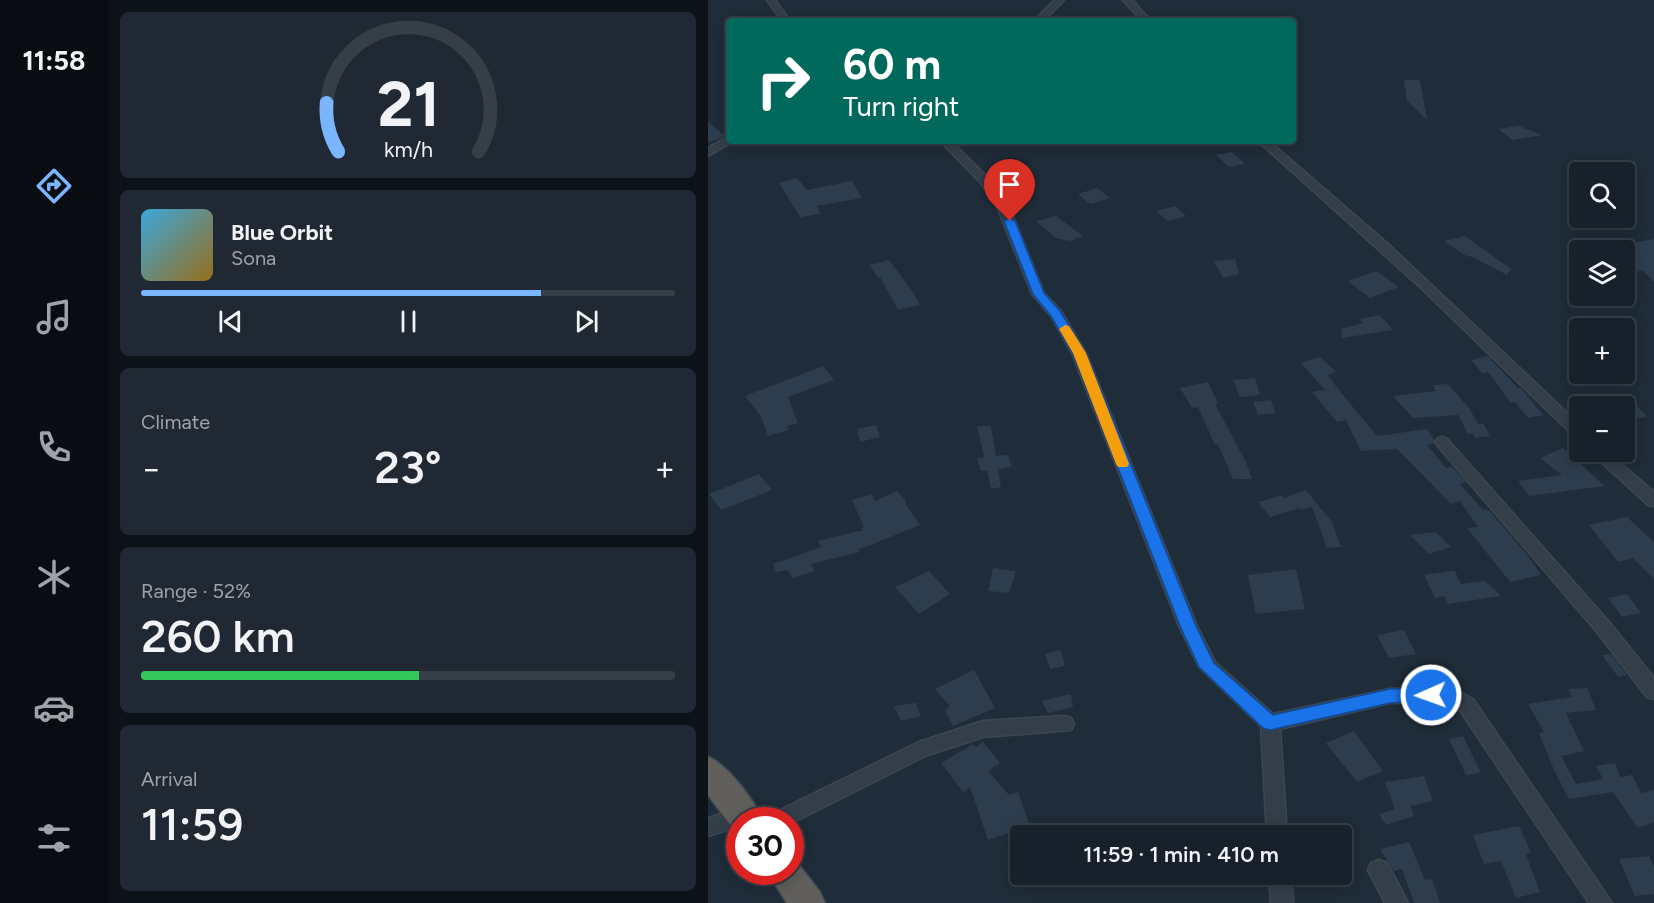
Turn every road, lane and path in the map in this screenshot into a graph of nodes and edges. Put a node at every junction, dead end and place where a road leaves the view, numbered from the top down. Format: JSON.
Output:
{"nodes":[{"id":1,"x":771,"y":0,"type":"edge"},
{"id":2,"x":1060,"y":0,"type":"edge"},
{"id":3,"x":1127,"y":0,"type":"edge"},
{"id":4,"x":784,"y":18,"type":"edge"},
{"id":5,"x":1041,"y":18,"type":"edge"},
{"id":6,"x":1144,"y":18,"type":"edge"},
{"id":7,"x":726,"y":141,"type":"edge"},
{"id":8,"x":948,"y":144,"type":"edge"},
{"id":9,"x":1267,"y":144,"type":"edge"},
{"id":10,"x":708,"y":153,"type":"edge"},
{"id":11,"x":1569,"y":423,"type":"edge"},
{"id":12,"x":1442,"y":442,"type":"dead end"},
{"id":13,"x":1609,"y":462,"type":"edge"},
{"id":14,"x":1654,"y":501,"type":"edge"},
{"id":15,"x":1654,"y":692,"type":"edge"},
{"id":16,"x":1270,"y":723,"type":"junction"},
{"id":17,"x":1064,"y":724,"type":"dead end"},
{"id":18,"x":708,"y":770,"type":"edge"},
{"id":19,"x":736,"y":807,"type":"edge"},
{"id":20,"x":804,"y":808,"type":"edge"},
{"id":21,"x":726,"y":822,"type":"edge"},
{"id":22,"x":1276,"y":825,"type":"edge"},
{"id":23,"x":708,"y":827,"type":"edge"},
{"id":24,"x":1379,"y":870,"type":"dead end"},
{"id":25,"x":794,"y":885,"type":"edge"},
{"id":26,"x":1281,"y":885,"type":"edge"},
{"id":27,"x":808,"y":903,"type":"edge"},
{"id":28,"x":1282,"y":903,"type":"edge"},
{"id":29,"x":1397,"y":903,"type":"edge"},
{"id":30,"x":1601,"y":903,"type":"edge"}],
"edges":[{"from":1,"to":4,"type":"street"},
{"from":2,"to":5,"type":"street"},
{"from":3,"to":6,"type":"street"},
{"from":7,"to":10,"type":"street"},
{"from":8,"to":16,"type":"street"},
{"from":9,"to":11,"type":"street"},
{"from":12,"to":15,"type":"street"},
{"from":13,"to":14,"type":"street"},
{"from":16,"to":22,"type":"street"},
{"from":16,"to":30,"type":"street"},
{"from":17,"to":20,"type":"street"},
{"from":18,"to":19,"type":"highway"},
{"from":21,"to":23,"type":"street"},
{"from":24,"to":29,"type":"street"},
{"from":25,"to":27,"type":"highway"},
{"from":26,"to":28,"type":"street"}]}
